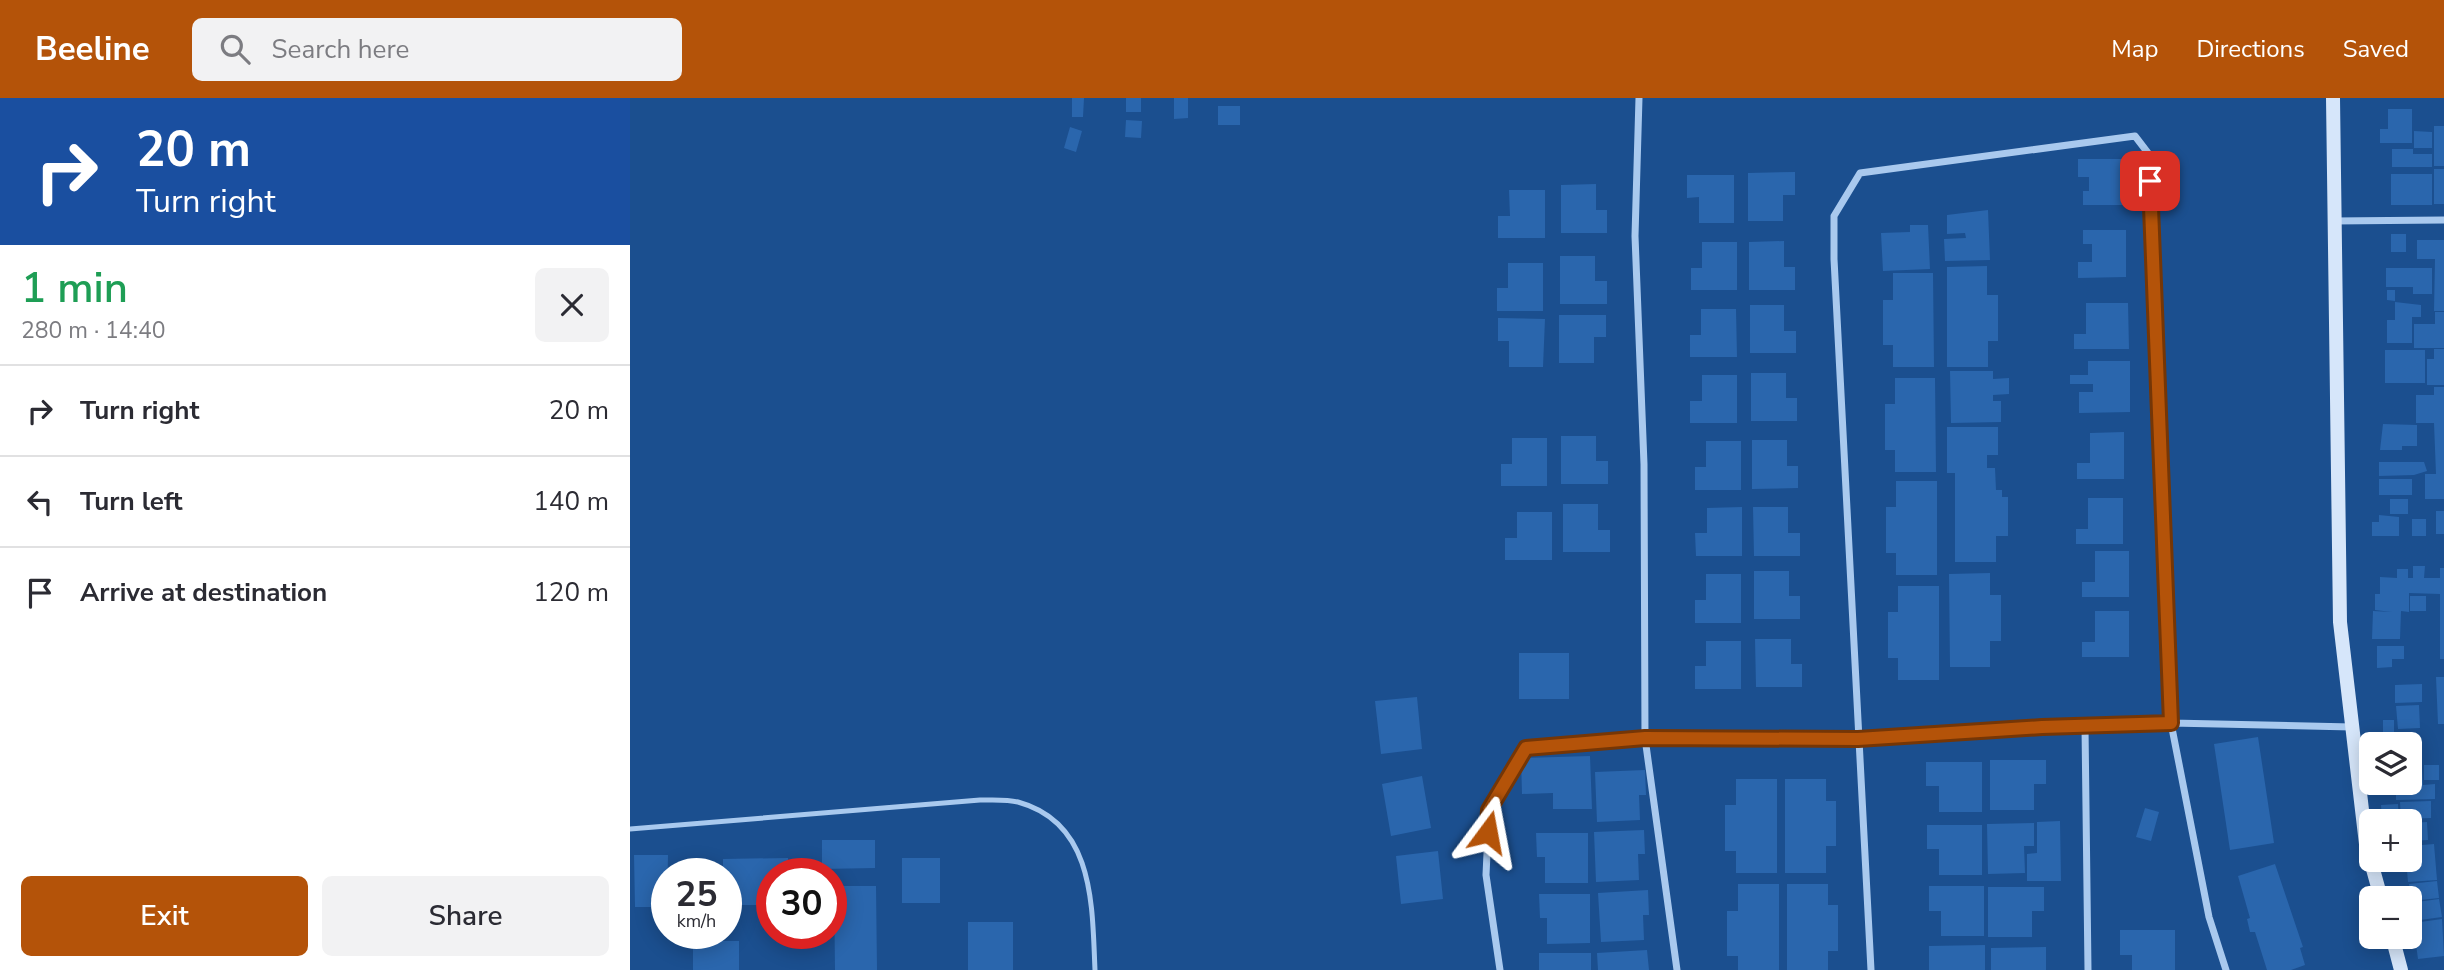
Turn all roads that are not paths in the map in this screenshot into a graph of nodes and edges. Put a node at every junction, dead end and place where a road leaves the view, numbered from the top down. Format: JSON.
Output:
{"nodes":[{"id":1,"x":1639,"y":98,"type":"edge"},
{"id":2,"x":2333,"y":98,"type":"edge"},
{"id":3,"x":2332,"y":220,"type":"junction"},
{"id":4,"x":2444,"y":220,"type":"edge"},
{"id":5,"x":2171,"y":723,"type":"junction"},
{"id":6,"x":2085,"y":727,"type":"junction"},
{"id":7,"x":2352,"y":727,"type":"junction"},
{"id":8,"x":1645,"y":738,"type":"junction"},
{"id":9,"x":1858,"y":739,"type":"junction"},
{"id":10,"x":630,"y":829,"type":"edge"},
{"id":11,"x":2378,"y":886,"type":"edge"},
{"id":12,"x":2395,"y":949,"type":"edge"},
{"id":13,"x":1096,"y":970,"type":"edge"},
{"id":14,"x":1500,"y":970,"type":"edge"},
{"id":15,"x":1677,"y":970,"type":"edge"},
{"id":16,"x":1871,"y":970,"type":"edge"},
{"id":17,"x":2088,"y":970,"type":"edge"},
{"id":18,"x":2226,"y":970,"type":"edge"},
{"id":19,"x":2401,"y":970,"type":"edge"}],
"edges":[{"from":1,"to":8,"type":"street"},
{"from":2,"to":3,"type":"street"},
{"from":3,"to":4,"type":"street"},
{"from":3,"to":7,"type":"street"},
{"from":5,"to":6,"type":"street"},
{"from":5,"to":7,"type":"street"},
{"from":5,"to":9,"type":"street"},
{"from":5,"to":18,"type":"street"},
{"from":6,"to":9,"type":"street"},
{"from":6,"to":17,"type":"street"},
{"from":7,"to":11,"type":"street"},
{"from":8,"to":9,"type":"street"},
{"from":8,"to":14,"type":"street"},
{"from":8,"to":15,"type":"street"},
{"from":9,"to":16,"type":"street"},
{"from":10,"to":13,"type":"lane"},
{"from":12,"to":19,"type":"street"}]}
